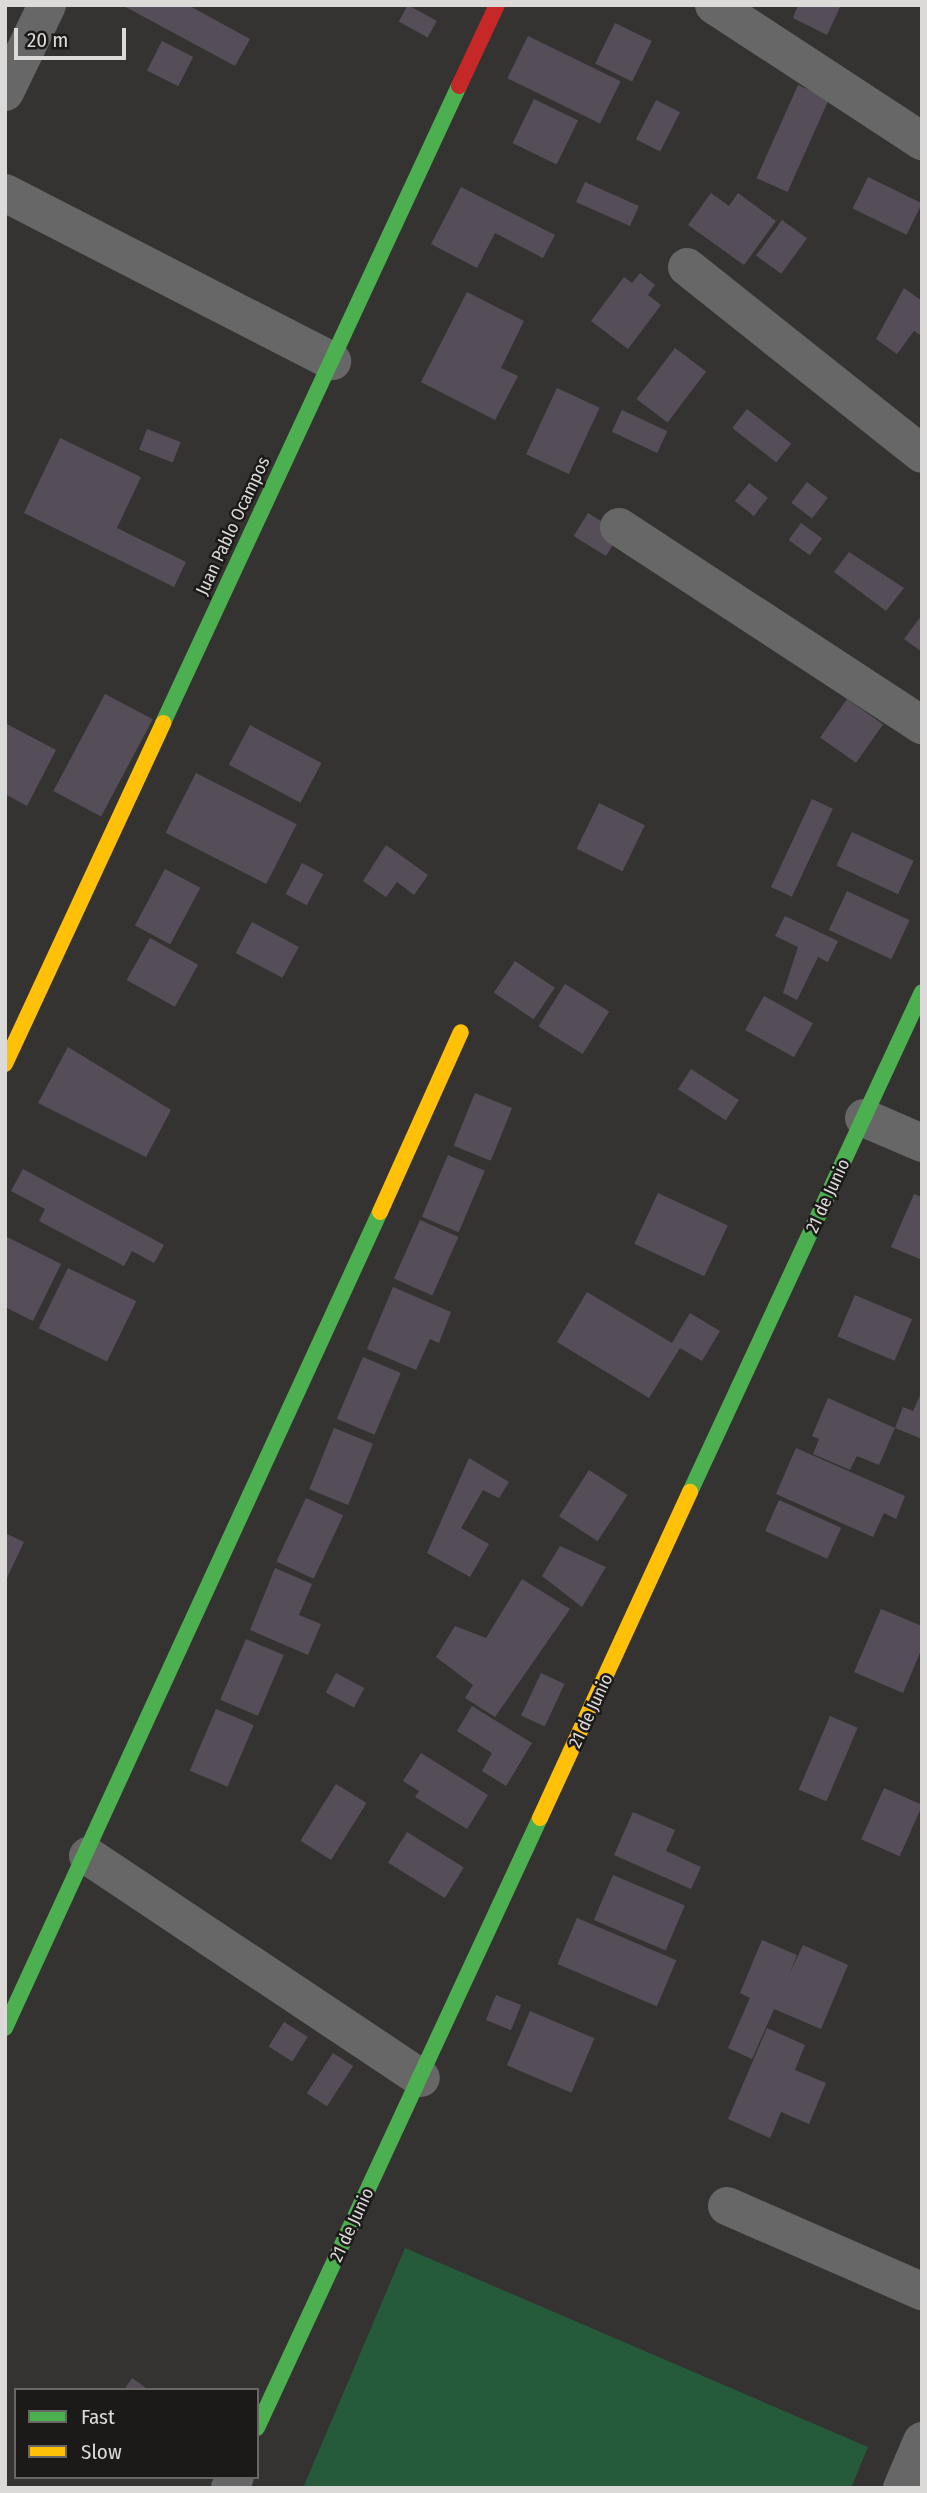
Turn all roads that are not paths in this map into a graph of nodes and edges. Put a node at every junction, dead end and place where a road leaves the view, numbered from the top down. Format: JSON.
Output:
{"nodes":[{"id":1,"x":47,"y":5,"type":"edge"},
{"id":2,"x":497,"y":5,"type":"edge"},
{"id":3,"x":714,"y":5,"type":"edge"},
{"id":4,"x":5,"y":92,"type":"edge"},
{"id":5,"x":922,"y":141,"type":"edge"},
{"id":6,"x":5,"y":193,"type":"edge"},
{"id":7,"x":687,"y":267,"type":"dead end"},
{"id":8,"x":332,"y":360,"type":"junction"},
{"id":9,"x":922,"y":454,"type":"edge"},
{"id":10,"x":619,"y":527,"type":"dead end"},
{"id":11,"x":922,"y":725,"type":"edge"},
{"id":12,"x":922,"y":992,"type":"edge"},
{"id":13,"x":461,"y":1032,"type":"dead end"},
{"id":14,"x":5,"y":1064,"type":"edge"},
{"id":15,"x":864,"y":1118,"type":"junction"},
{"id":16,"x":922,"y":1143,"type":"edge"},
{"id":17,"x":88,"y":1856,"type":"junction"},
{"id":18,"x":5,"y":2028,"type":"edge"},
{"id":19,"x":421,"y":2078,"type":"junction"},
{"id":20,"x":727,"y":2206,"type":"dead end"},
{"id":21,"x":922,"y":2291,"type":"edge"},
{"id":22,"x":259,"y":2424,"type":"edge"},
{"id":23,"x":922,"y":2441,"type":"edge"},
{"id":24,"x":902,"y":2488,"type":"edge"}],
"edges":[{"from":1,"to":4,"type":"street"},
{"from":2,"to":8,"type":"street","name":"Juan Pablo Ocampos"},
{"from":3,"to":5,"type":"street"},
{"from":6,"to":8,"type":"street"},
{"from":7,"to":9,"type":"street"},
{"from":8,"to":14,"type":"street","name":"Juan Pablo Ocampos"},
{"from":10,"to":11,"type":"street"},
{"from":12,"to":15,"type":"street","name":"21 de Junio"},
{"from":13,"to":17,"type":"street"},
{"from":15,"to":16,"type":"street"},
{"from":15,"to":19,"type":"street","name":"21 de Junio"},
{"from":17,"to":18,"type":"street"},
{"from":17,"to":19,"type":"street"},
{"from":19,"to":22,"type":"street","name":"21 de Junio"},
{"from":20,"to":21,"type":"street"},
{"from":23,"to":24,"type":"street"}]}
